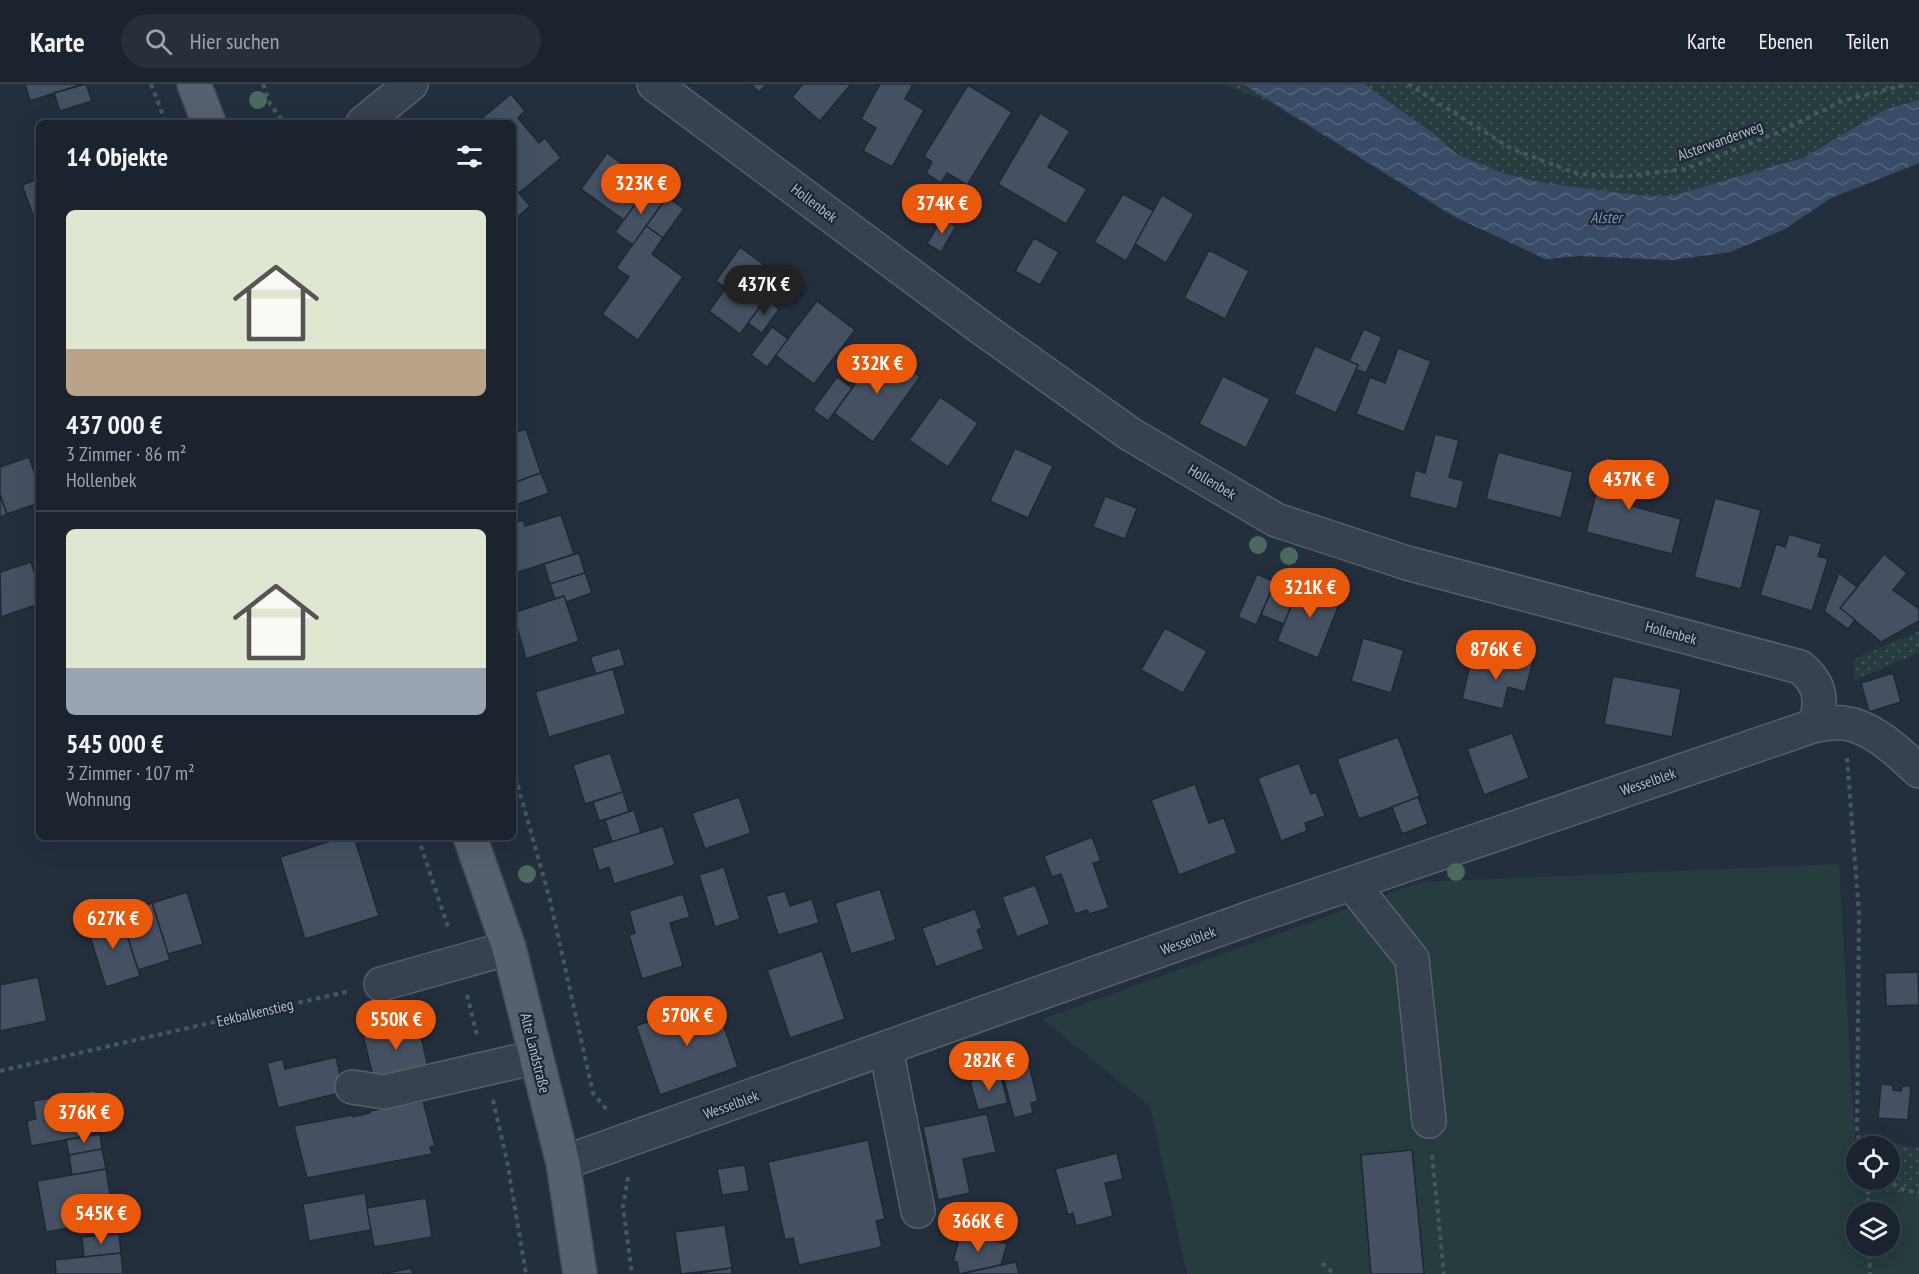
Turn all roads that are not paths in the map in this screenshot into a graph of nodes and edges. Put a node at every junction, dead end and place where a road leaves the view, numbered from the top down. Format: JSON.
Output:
{"nodes":[{"id":1,"x":194,"y":84,"type":"edge"},
{"id":2,"x":411,"y":84,"type":"edge"},
{"id":3,"x":654,"y":84,"type":"edge"},
{"id":4,"x":208,"y":120,"type":"edge"},
{"id":5,"x":367,"y":120,"type":"edge"},
{"id":6,"x":1830,"y":724,"type":"junction"},
{"id":7,"x":1919,"y":771,"type":"edge"},
{"id":8,"x":471,"y":840,"type":"edge"},
{"id":9,"x":1352,"y":884,"type":"junction"},
{"id":10,"x":509,"y":948,"type":"junction"},
{"id":11,"x":381,"y":984,"type":"road end"},
{"id":12,"x":886,"y":1049,"type":"junction"},
{"id":13,"x":536,"y":1057,"type":"junction"},
{"id":14,"x":352,"y":1087,"type":"dead end"},
{"id":15,"x":1428,"y":1121,"type":"road end"},
{"id":16,"x":563,"y":1163,"type":"junction"},
{"id":17,"x":918,"y":1211,"type":"dead end"},
{"id":18,"x":580,"y":1274,"type":"edge"}],
"edges":[{"from":1,"to":4,"type":"main road"},
{"from":2,"to":5,"type":"street"},
{"from":3,"to":6,"type":"street","name":"Hollenbek"},
{"from":6,"to":7,"type":"street"},
{"from":6,"to":9,"type":"street","name":"Wesselblek"},
{"from":8,"to":10,"type":"main road","name":"Alte Landstraße"},
{"from":9,"to":12,"type":"street","name":"Wesselblek"},
{"from":9,"to":15,"type":"street"},
{"from":10,"to":11,"type":"street"},
{"from":10,"to":13,"type":"main road","name":"Alte Landstraße"},
{"from":12,"to":16,"type":"street","name":"Wesselblek"},
{"from":12,"to":17,"type":"street"},
{"from":13,"to":14,"type":"street"},
{"from":13,"to":16,"type":"main road","name":"Alte Landstraße"},
{"from":16,"to":18,"type":"main road","name":"Alte Landstraße"}]}
